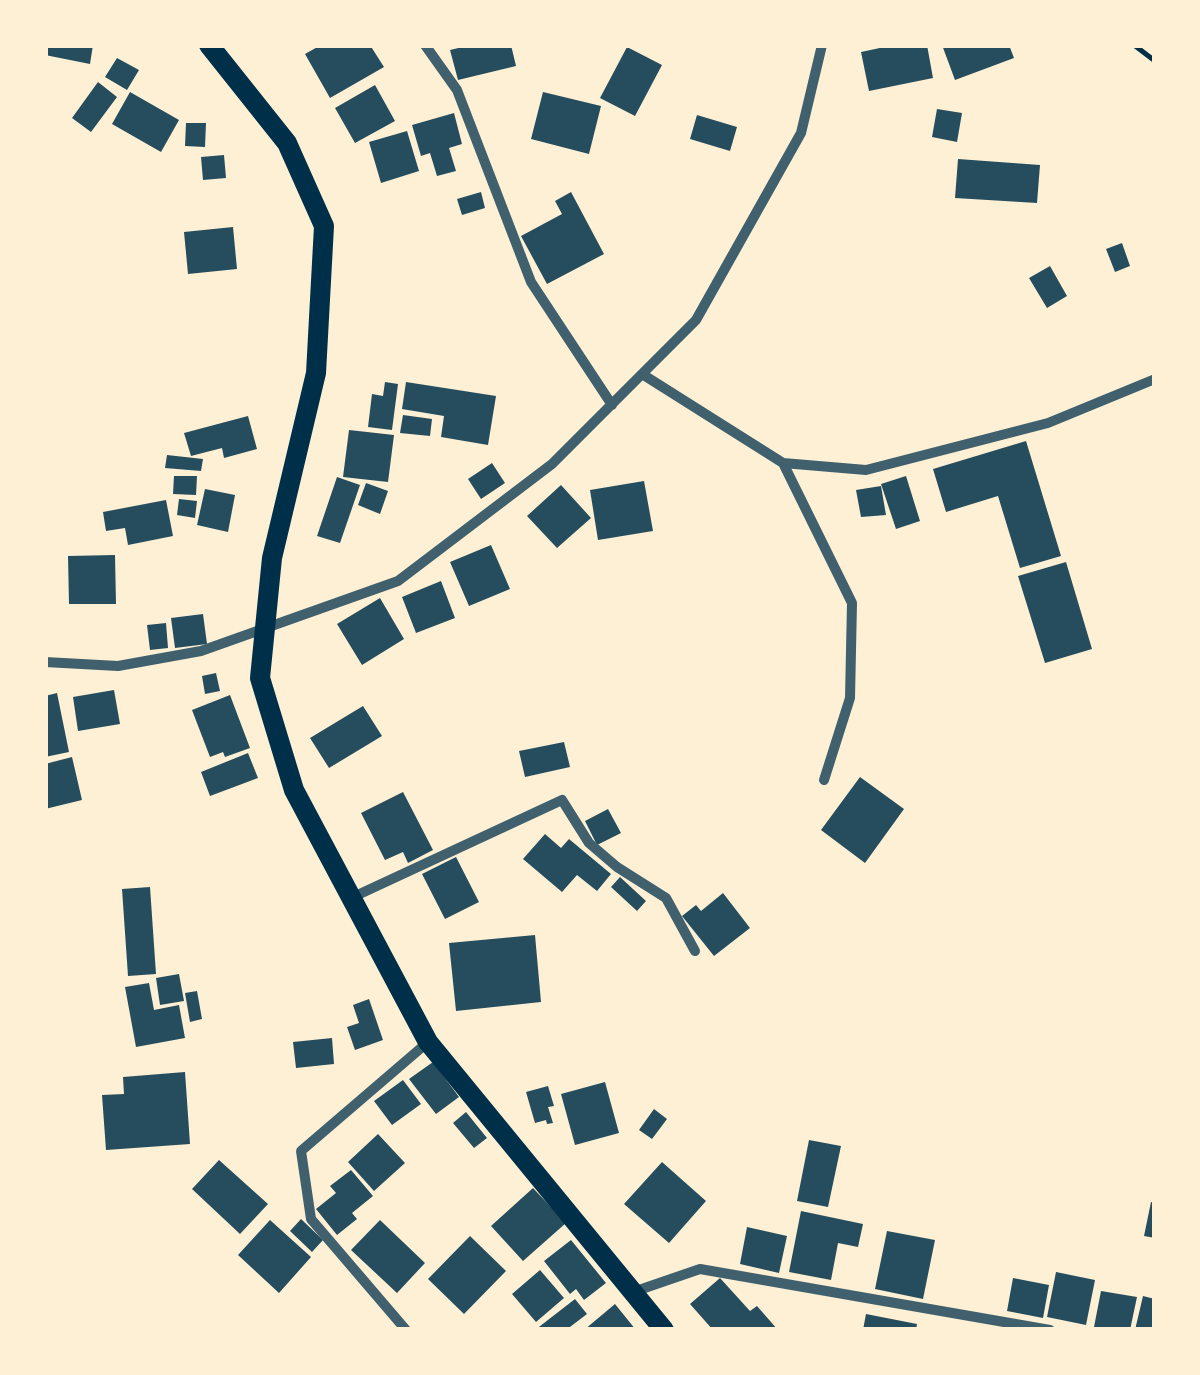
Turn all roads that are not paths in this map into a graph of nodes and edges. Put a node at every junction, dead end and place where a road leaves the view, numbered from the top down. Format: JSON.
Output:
{"nodes":[{"id":1,"x":209,"y":45,"type":"edge"},
{"id":2,"x":425,"y":45,"type":"edge"},
{"id":3,"x":822,"y":45,"type":"edge"},
{"id":4,"x":642,"y":374,"type":"junction"},
{"id":5,"x":1155,"y":380,"type":"edge"},
{"id":6,"x":612,"y":404,"type":"junction"},
{"id":7,"x":783,"y":463,"type":"junction"},
{"id":8,"x":265,"y":630,"type":"junction"},
{"id":9,"x":45,"y":662,"type":"edge"},
{"id":10,"x":824,"y":780,"type":"dead end"},
{"id":11,"x":352,"y":898,"type":"junction"},
{"id":12,"x":695,"y":952,"type":"dead end"},
{"id":13,"x":428,"y":1042,"type":"junction"},
{"id":14,"x":633,"y":1292,"type":"junction"},
{"id":15,"x":406,"y":1330,"type":"edge"},
{"id":16,"x":664,"y":1330,"type":"edge"},
{"id":17,"x":1050,"y":1330,"type":"edge"}],
"edges":[{"from":1,"to":8,"type":"main road"},
{"from":2,"to":6,"type":"street"},
{"from":3,"to":4,"type":"street"},
{"from":4,"to":6,"type":"street"},
{"from":4,"to":7,"type":"street"},
{"from":5,"to":7,"type":"street"},
{"from":6,"to":8,"type":"street"},
{"from":7,"to":10,"type":"street"},
{"from":8,"to":9,"type":"street"},
{"from":8,"to":11,"type":"main road"},
{"from":11,"to":12,"type":"street"},
{"from":11,"to":13,"type":"main road"},
{"from":13,"to":14,"type":"main road"},
{"from":13,"to":15,"type":"street"},
{"from":14,"to":16,"type":"main road"},
{"from":14,"to":17,"type":"street"}]}
